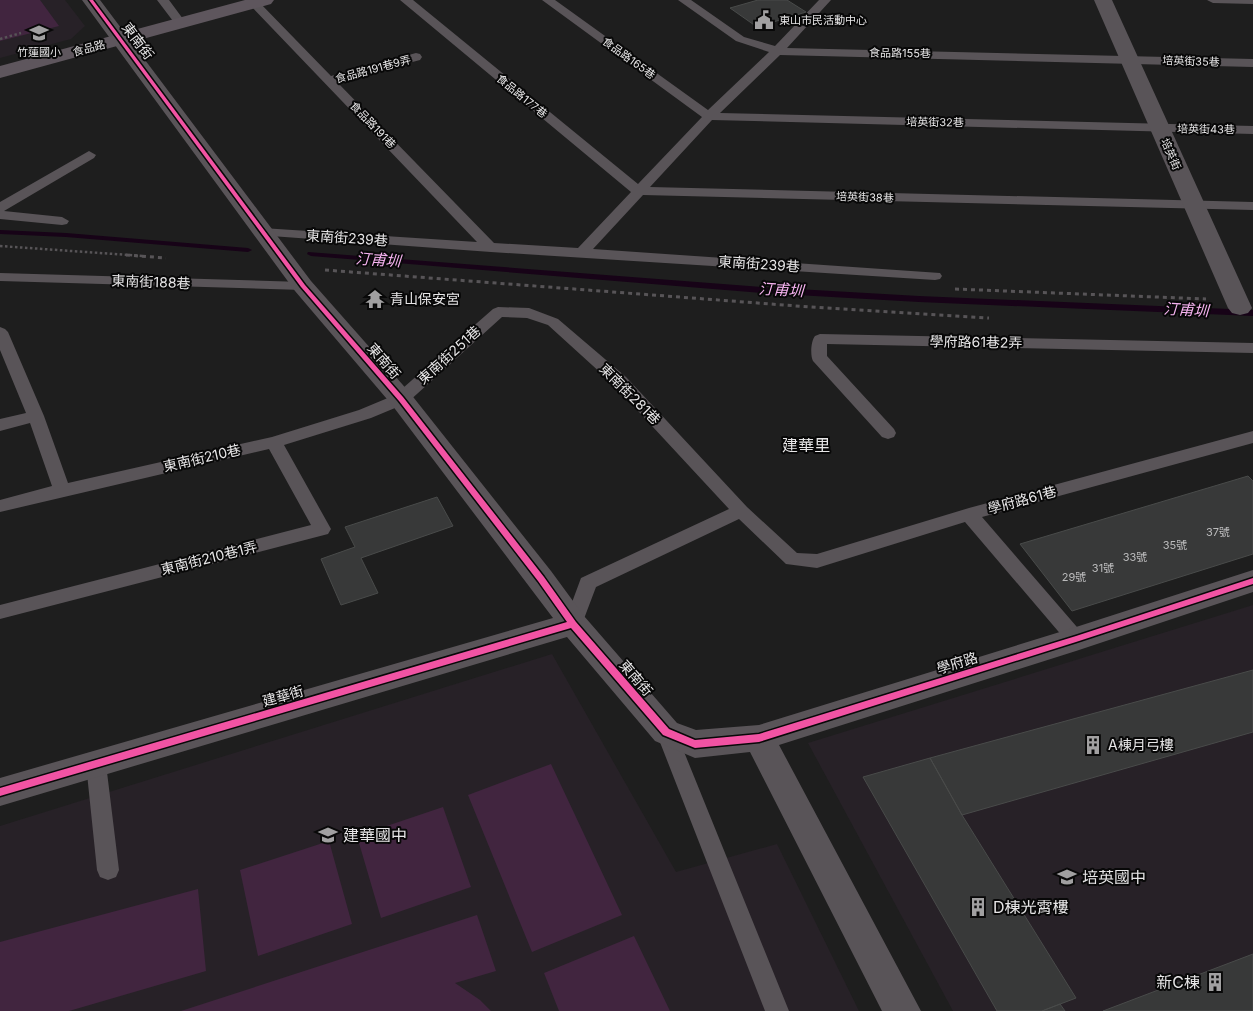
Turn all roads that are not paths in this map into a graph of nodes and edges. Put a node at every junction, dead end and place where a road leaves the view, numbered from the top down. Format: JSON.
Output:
{"nodes":[{"id":1,"x":91,"y":0,"type":"edge"},
{"id":2,"x":163,"y":0,"type":"edge"},
{"id":3,"x":406,"y":0,"type":"edge"},
{"id":4,"x":548,"y":0,"type":"edge"},
{"id":5,"x":684,"y":0,"type":"edge"},
{"id":6,"x":825,"y":0,"type":"edge"},
{"id":7,"x":1103,"y":0,"type":"edge"},
{"id":8,"x":1213,"y":0,"type":"edge"},
{"id":9,"x":259,"y":1,"type":"edge"},
{"id":10,"x":1253,"y":1,"type":"edge"},
{"id":11,"x":180,"y":23,"type":"junction"},
{"id":12,"x":122,"y":40,"type":"junction"},
{"id":13,"x":778,"y":50,"type":"junction"},
{"id":14,"x":416,"y":57,"type":"dead end"},
{"id":15,"x":1129,"y":58,"type":"junction"},
{"id":16,"x":1253,"y":63,"type":"edge"},
{"id":17,"x":0,"y":72,"type":"edge"},
{"id":18,"x":329,"y":80,"type":"junction"},
{"id":19,"x":709,"y":116,"type":"junction"},
{"id":20,"x":1160,"y":128,"type":"junction"},
{"id":21,"x":1253,"y":130,"type":"edge"},
{"id":22,"x":89,"y":155,"type":"dead end"},
{"id":23,"x":638,"y":191,"type":"junction"},
{"id":24,"x":1194,"y":206,"type":"junction"},
{"id":25,"x":1253,"y":206,"type":"edge"},
{"id":26,"x":0,"y":208,"type":"edge"},
{"id":27,"x":0,"y":215,"type":"edge"},
{"id":28,"x":62,"y":221,"type":"dead end"},
{"id":29,"x":262,"y":232,"type":"junction"},
{"id":30,"x":491,"y":248,"type":"junction"},
{"id":31,"x":582,"y":253,"type":"junction"},
{"id":32,"x":935,"y":276,"type":"dead end"},
{"id":33,"x":0,"y":278,"type":"edge"},
{"id":34,"x":303,"y":286,"type":"junction"},
{"id":35,"x":1238,"y":304,"type":"road end"},
{"id":36,"x":498,"y":312,"type":"joint"},
{"id":37,"x":0,"y":332,"type":"edge"},
{"id":38,"x":1253,"y":348,"type":"edge"},
{"id":39,"x":401,"y":399,"type":"junction"},
{"id":40,"x":36,"y":416,"type":"junction"},
{"id":41,"x":0,"y":424,"type":"edge"},
{"id":42,"x":888,"y":433,"type":"dead end"},
{"id":43,"x":1253,"y":437,"type":"edge"},
{"id":44,"x":274,"y":442,"type":"junction"},
{"id":45,"x":62,"y":490,"type":"junction"},
{"id":46,"x":0,"y":506,"type":"edge"},
{"id":47,"x":741,"y":512,"type":"junction"},
{"id":48,"x":969,"y":514,"type":"junction"},
{"id":49,"x":792,"y":559,"type":"joint"},
{"id":50,"x":1253,"y":581,"type":"edge"},
{"id":51,"x":0,"y":612,"type":"edge"},
{"id":52,"x":572,"y":624,"type":"junction"},
{"id":53,"x":1076,"y":639,"type":"junction"},
{"id":54,"x":666,"y":732,"type":"junction"},
{"id":55,"x":759,"y":738,"type":"junction"},
{"id":56,"x":96,"y":764,"type":"junction"},
{"id":57,"x":0,"y":792,"type":"edge"},
{"id":58,"x":108,"y":870,"type":"dead end"},
{"id":59,"x":777,"y":1011,"type":"edge"},
{"id":60,"x":902,"y":1011,"type":"edge"}],
"edges":[{"from":1,"to":12,"type":"street","name":"東南街"},
{"from":2,"to":11,"type":"lane"},
{"from":3,"to":23,"type":"lane","name":"食品路177巷"},
{"from":4,"to":19,"type":"lane","name":"食品路165巷"},
{"from":5,"to":13,"type":"lane","name":"食品路155巷"},
{"from":6,"to":13,"type":"lane"},
{"from":7,"to":15,"type":"street","name":"培英街"},
{"from":8,"to":10,"type":"lane"},
{"from":9,"to":11,"type":"street","name":"食品路"},
{"from":9,"to":18,"type":"lane","name":"食品路191巷"},
{"from":11,"to":12,"type":"street","name":"食品路"},
{"from":12,"to":17,"type":"street","name":"食品路"},
{"from":12,"to":29,"type":"street","name":"東南街"},
{"from":13,"to":15,"type":"lane","name":"食品路155巷"},
{"from":13,"to":19,"type":"lane"},
{"from":14,"to":18,"type":"lane","name":"食品路191巷9弄"},
{"from":15,"to":16,"type":"lane","name":"培英街35巷"},
{"from":15,"to":20,"type":"street","name":"培英街"},
{"from":18,"to":30,"type":"lane","name":"食品路191巷"},
{"from":19,"to":20,"type":"lane","name":"培英街32巷"},
{"from":19,"to":23,"type":"lane"},
{"from":20,"to":21,"type":"lane","name":"培英街43巷"},
{"from":20,"to":24,"type":"street","name":"培英街"},
{"from":22,"to":26,"type":"lane"},
{"from":23,"to":24,"type":"lane","name":"培英街38巷"},
{"from":23,"to":31,"type":"lane"},
{"from":24,"to":25,"type":"lane","name":"培英街38巷"},
{"from":24,"to":35,"type":"street","name":"培英街"},
{"from":27,"to":28,"type":"lane"},
{"from":29,"to":30,"type":"lane","name":"東南街239巷"},
{"from":29,"to":34,"type":"street","name":"東南街"},
{"from":30,"to":31,"type":"lane","name":"東南街239巷"},
{"from":31,"to":32,"type":"lane","name":"東南街239巷"},
{"from":33,"to":34,"type":"lane","name":"東南街188巷"},
{"from":34,"to":39,"type":"street","name":"東南街"},
{"from":36,"to":39,"type":"lane","name":"東南街251巷"},
{"from":36,"to":47,"type":"lane","name":"東南街281巷"},
{"from":37,"to":40,"type":"lane"},
{"from":38,"to":42,"type":"lane","name":"學府路61巷2弄"},
{"from":39,"to":44,"type":"lane","name":"東南街210巷"},
{"from":39,"to":52,"type":"street","name":"東南街"},
{"from":40,"to":41,"type":"lane"},
{"from":40,"to":45,"type":"lane"},
{"from":43,"to":48,"type":"lane","name":"學府路61巷"},
{"from":44,"to":45,"type":"lane","name":"東南街210巷"},
{"from":44,"to":51,"type":"lane","name":"東南街210巷1弄"},
{"from":45,"to":46,"type":"lane","name":"東南街210巷"},
{"from":47,"to":49,"type":"lane","name":"東南街281巷"},
{"from":47,"to":52,"type":"lane"},
{"from":48,"to":49,"type":"lane","name":"學府路61巷"},
{"from":48,"to":53,"type":"lane"},
{"from":50,"to":53,"type":"street","name":"學府路"},
{"from":52,"to":54,"type":"street","name":"東南街"},
{"from":52,"to":56,"type":"street","name":"建華街"},
{"from":53,"to":55,"type":"street","name":"學府路"},
{"from":54,"to":55,"type":"street","name":"學府路"},
{"from":54,"to":59,"type":"lane"},
{"from":55,"to":60,"type":"street"},
{"from":56,"to":57,"type":"street","name":"建華街"},
{"from":56,"to":58,"type":"lane"}]}
